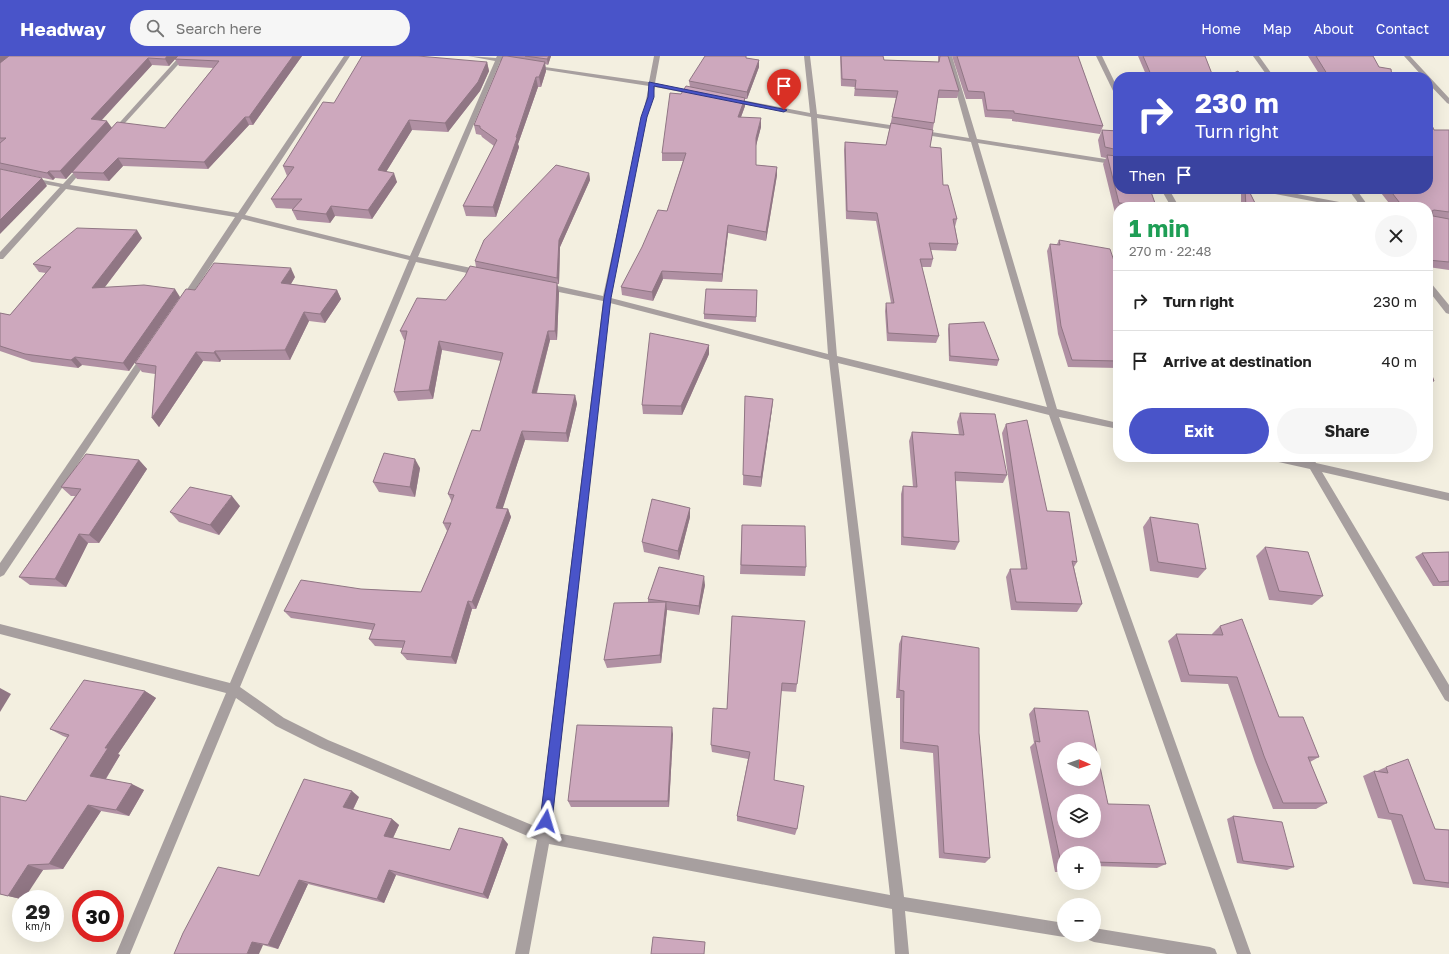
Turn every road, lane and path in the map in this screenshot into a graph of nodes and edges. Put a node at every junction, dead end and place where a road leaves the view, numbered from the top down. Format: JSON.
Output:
{"nodes":[{"id":1,"x":183,"y":56,"type":"edge"},
{"id":2,"x":347,"y":56,"type":"edge"},
{"id":3,"x":471,"y":56,"type":"edge"},
{"id":4,"x":657,"y":56,"type":"edge"},
{"id":5,"x":807,"y":56,"type":"edge"},
{"id":6,"x":950,"y":56,"type":"edge"},
{"id":7,"x":1098,"y":56,"type":"edge"},
{"id":8,"x":1256,"y":56,"type":"edge"},
{"id":9,"x":1407,"y":56,"type":"edge"},
{"id":10,"x":499,"y":58,"type":"edge"},
{"id":11,"x":513,"y":63,"type":"edge"},
{"id":12,"x":529,"y":65,"type":"edge"},
{"id":13,"x":1267,"y":72,"type":"edge"},
{"id":14,"x":1422,"y":72,"type":"edge"},
{"id":15,"x":651,"y":84,"type":"junction"},
{"id":16,"x":1113,"y":85,"type":"edge"},
{"id":17,"x":1433,"y":85,"type":"edge"},
{"id":18,"x":705,"y":94,"type":"edge"},
{"id":19,"x":729,"y":99,"type":"edge"},
{"id":20,"x":1449,"y":102,"type":"edge"},
{"id":21,"x":814,"y":116,"type":"junction"},
{"id":22,"x":107,"y":139,"type":"edge"},
{"id":23,"x":974,"y":140,"type":"junction"},
{"id":24,"x":86,"y":162,"type":"edge"},
{"id":25,"x":1113,"y":162,"type":"edge"},
{"id":26,"x":22,"y":177,"type":"edge"},
{"id":27,"x":64,"y":186,"type":"junction"},
{"id":28,"x":1286,"y":194,"type":"edge"},
{"id":29,"x":1329,"y":202,"type":"edge"},
{"id":30,"x":241,"y":216,"type":"junction"},
{"id":31,"x":0,"y":257,"type":"edge"},
{"id":32,"x":413,"y":259,"type":"junction"},
{"id":33,"x":491,"y":275,"type":"edge"},
{"id":34,"x":537,"y":284,"type":"edge"},
{"id":35,"x":1433,"y":291,"type":"edge"},
{"id":36,"x":607,"y":298,"type":"junction"},
{"id":37,"x":178,"y":308,"type":"edge"},
{"id":38,"x":1449,"y":311,"type":"edge"},
{"id":39,"x":152,"y":348,"type":"edge"},
{"id":40,"x":833,"y":358,"type":"junction"},
{"id":41,"x":1053,"y":413,"type":"junction"},
{"id":42,"x":1113,"y":425,"type":"edge"},
{"id":43,"x":1312,"y":462,"type":"edge"},
{"id":44,"x":1315,"y":462,"type":"edge"},
{"id":45,"x":1449,"y":497,"type":"edge"},
{"id":46,"x":0,"y":572,"type":"edge"},
{"id":47,"x":0,"y":629,"type":"edge"},
{"id":48,"x":234,"y":690,"type":"junction"},
{"id":49,"x":1449,"y":696,"type":"edge"},
{"id":50,"x":544,"y":837,"type":"junction"},
{"id":51,"x":898,"y":903,"type":"junction"},
{"id":52,"x":1057,"y":929,"type":"edge"},
{"id":53,"x":1101,"y":936,"type":"edge"},
{"id":54,"x":123,"y":954,"type":"edge"},
{"id":55,"x":522,"y":954,"type":"edge"},
{"id":56,"x":902,"y":954,"type":"edge"},
{"id":57,"x":1210,"y":954,"type":"edge"},
{"id":58,"x":1244,"y":954,"type":"edge"}],
"edges":[{"from":1,"to":22,"type":"street"},
{"from":2,"to":30,"type":"street"},
{"from":3,"to":10,"type":"street"},
{"from":4,"to":15,"type":"street"},
{"from":5,"to":21,"type":"street"},
{"from":6,"to":23,"type":"street"},
{"from":7,"to":16,"type":"street"},
{"from":8,"to":13,"type":"street"},
{"from":9,"to":14,"type":"street"},
{"from":10,"to":11,"type":"street"},
{"from":10,"to":32,"type":"street"},
{"from":12,"to":15,"type":"street"},
{"from":15,"to":18,"type":"street"},
{"from":15,"to":36,"type":"street"},
{"from":17,"to":20,"type":"street"},
{"from":19,"to":21,"type":"street"},
{"from":21,"to":23,"type":"street"},
{"from":21,"to":40,"type":"street"},
{"from":23,"to":25,"type":"street"},
{"from":23,"to":41,"type":"street"},
{"from":24,"to":27,"type":"street"},
{"from":26,"to":27,"type":"street"},
{"from":27,"to":30,"type":"street"},
{"from":27,"to":31,"type":"street"},
{"from":28,"to":29,"type":"street"},
{"from":30,"to":32,"type":"street"},
{"from":30,"to":37,"type":"street"},
{"from":32,"to":33,"type":"street"},
{"from":32,"to":48,"type":"street"},
{"from":34,"to":36,"type":"street"},
{"from":35,"to":38,"type":"street"},
{"from":36,"to":40,"type":"street"},
{"from":36,"to":50,"type":"street"},
{"from":39,"to":46,"type":"street"},
{"from":40,"to":41,"type":"street"},
{"from":40,"to":51,"type":"street"},
{"from":41,"to":42,"type":"street"},
{"from":41,"to":58,"type":"street"},
{"from":43,"to":49,"type":"street"},
{"from":44,"to":45,"type":"street"},
{"from":47,"to":48,"type":"street"},
{"from":48,"to":50,"type":"street"},
{"from":48,"to":54,"type":"street"},
{"from":50,"to":51,"type":"street"},
{"from":50,"to":55,"type":"street"},
{"from":51,"to":52,"type":"street"},
{"from":51,"to":56,"type":"street"},
{"from":53,"to":57,"type":"street"}]}
